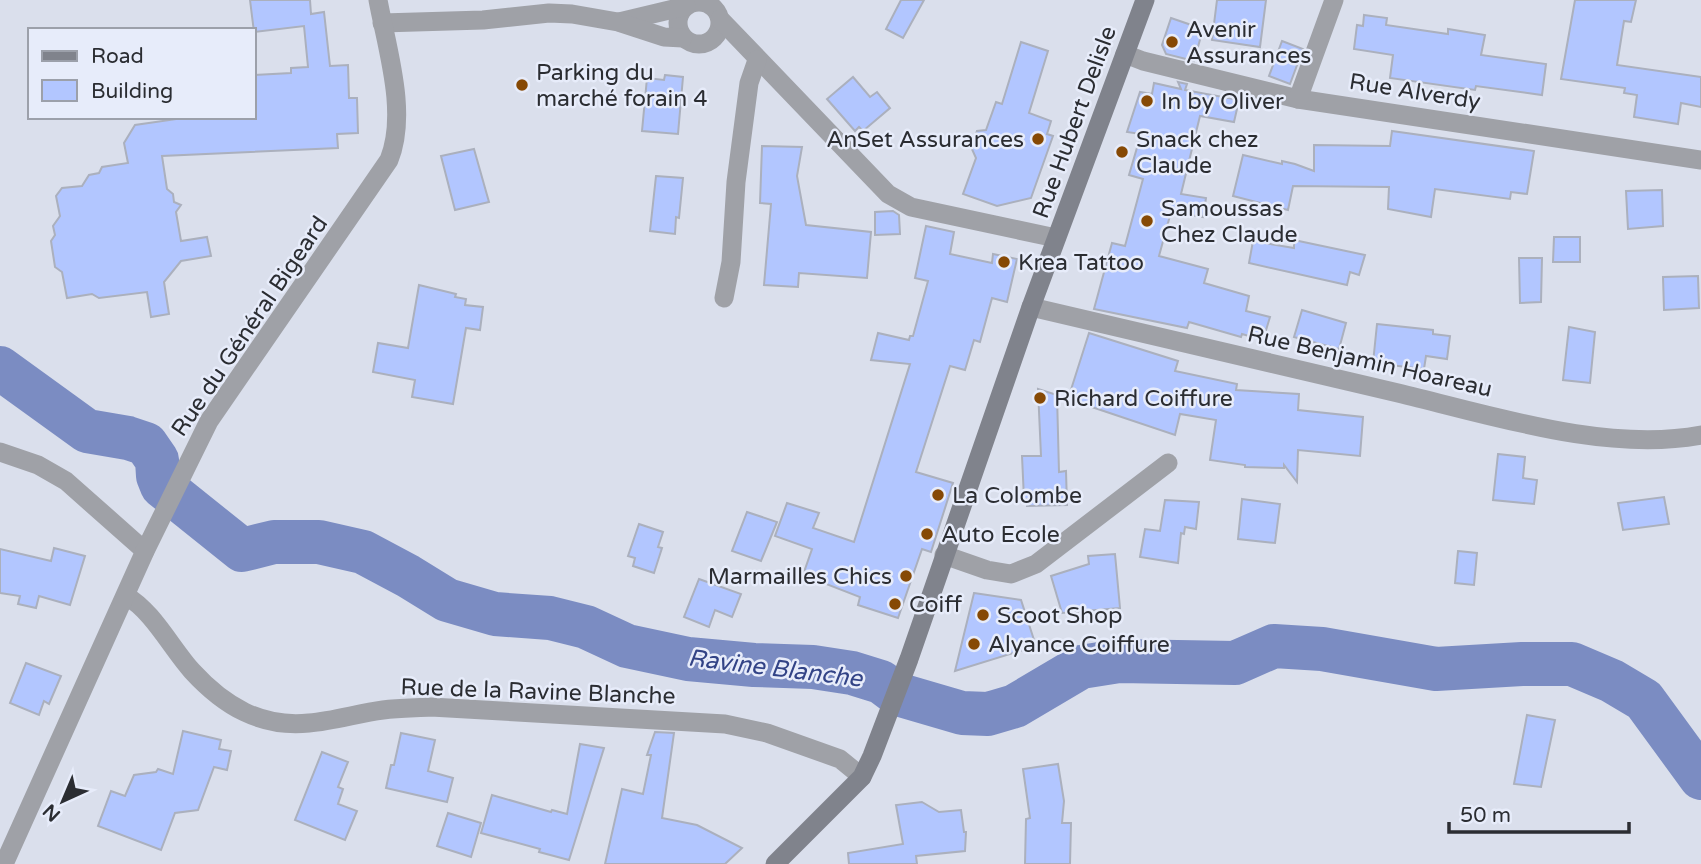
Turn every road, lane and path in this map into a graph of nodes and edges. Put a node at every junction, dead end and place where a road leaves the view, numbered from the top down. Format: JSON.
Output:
{"nodes":[{"id":1,"x":378,"y":0,"type":"edge"},
{"id":2,"x":1146,"y":0,"type":"edge"},
{"id":3,"x":1334,"y":0,"type":"edge"},
{"id":4,"x":686,"y":6,"type":"junction"},
{"id":5,"x":720,"y":19,"type":"junction"},
{"id":6,"x":618,"y":22,"type":"junction"},
{"id":7,"x":382,"y":23,"type":"junction"},
{"id":8,"x":683,"y":38,"type":"junction"},
{"id":9,"x":1125,"y":54,"type":"junction"},
{"id":10,"x":757,"y":60,"type":"junction"},
{"id":11,"x":1298,"y":99,"type":"junction"},
{"id":12,"x":1701,"y":160,"type":"edge"},
{"id":13,"x":1056,"y":238,"type":"junction"},
{"id":14,"x":724,"y":298,"type":"dead end"},
{"id":15,"x":1031,"y":307,"type":"junction"},
{"id":16,"x":1701,"y":435,"type":"edge"},
{"id":17,"x":0,"y":452,"type":"edge"},
{"id":18,"x":1168,"y":463,"type":"dead end"},
{"id":19,"x":145,"y":551,"type":"junction"},
{"id":20,"x":944,"y":555,"type":"junction"},
{"id":21,"x":126,"y":596,"type":"junction"},
{"id":22,"x":862,"y":777,"type":"junction"},
{"id":23,"x":4,"y":864,"type":"edge"},
{"id":24,"x":775,"y":864,"type":"edge"}],
"edges":[{"from":1,"to":7,"type":"street","name":"Rue du Général Bigeard"},
{"from":2,"to":9,"type":"main road","name":"Rue Hubert Delisle"},
{"from":3,"to":11,"type":"street"},
{"from":4,"to":5,"type":"street"},
{"from":4,"to":6,"type":"street"},
{"from":4,"to":8,"type":"street"},
{"from":5,"to":8,"type":"street"},
{"from":5,"to":10,"type":"street"},
{"from":6,"to":7,"type":"street"},
{"from":6,"to":8,"type":"street"},
{"from":7,"to":19,"type":"street","name":"Rue du Général Bigeard"},
{"from":9,"to":11,"type":"street","name":"Rue Alverdy"},
{"from":9,"to":13,"type":"main road","name":"Rue Hubert Delisle"},
{"from":10,"to":13,"type":"street"},
{"from":10,"to":14,"type":"street"},
{"from":11,"to":12,"type":"street","name":"Rue Alverdy"},
{"from":13,"to":15,"type":"main road","name":"Rue Hubert Delisle"},
{"from":15,"to":16,"type":"street","name":"Rue Benjamin Hoareau"},
{"from":15,"to":20,"type":"main road","name":"Rue Hubert Delisle"},
{"from":17,"to":19,"type":"street"},
{"from":18,"to":20,"type":"street"},
{"from":19,"to":21,"type":"street","name":"Rue du Général Bigeard"},
{"from":20,"to":22,"type":"main road","name":"Rue Hubert Delisle"},
{"from":21,"to":22,"type":"street","name":"Rue de la Ravine Blanche"},
{"from":21,"to":23,"type":"street","name":"Rue du Général Bigeard"},
{"from":22,"to":24,"type":"main road","name":"Rue Hubert Delisle"}]}
